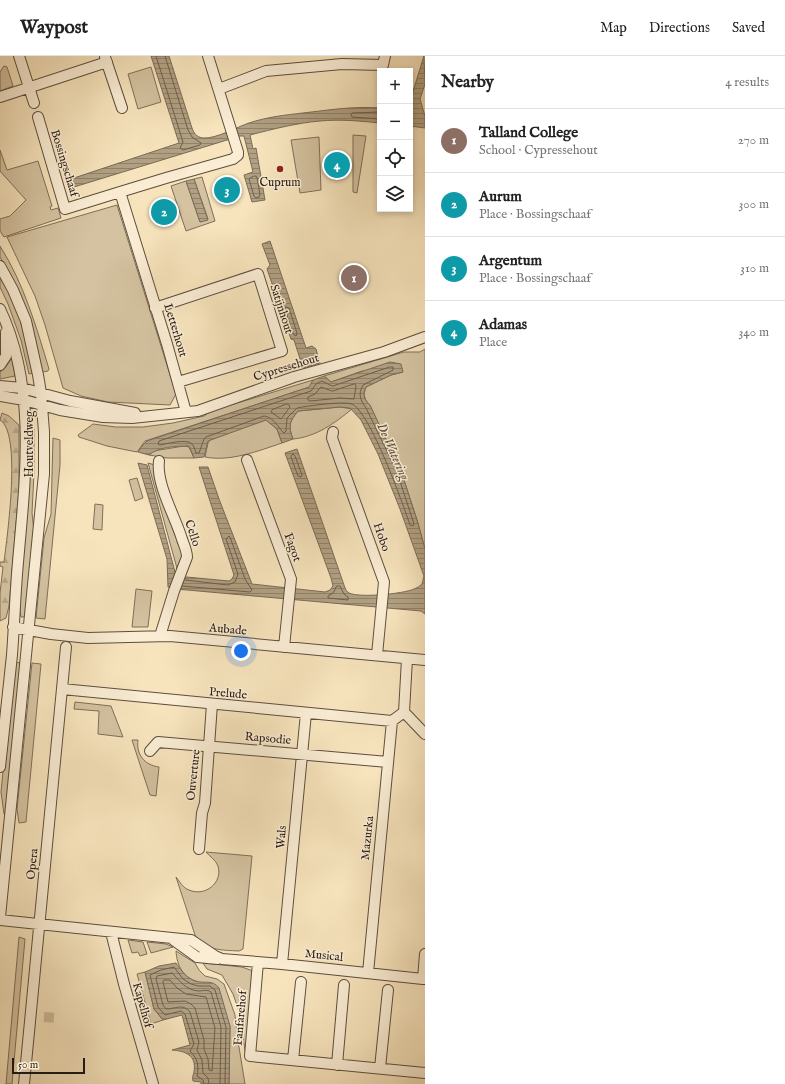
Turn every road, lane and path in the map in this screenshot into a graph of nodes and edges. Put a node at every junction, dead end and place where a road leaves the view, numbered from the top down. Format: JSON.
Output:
{"nodes":[{"id":1,"x":19,"y":56,"type":"edge"},
{"id":2,"x":208,"y":56,"type":"edge"},
{"id":3,"x":385,"y":56,"type":"edge"},
{"id":4,"x":106,"y":59,"type":"edge"},
{"id":5,"x":29,"y":88,"type":"junction"},
{"id":6,"x":218,"y":89,"type":"junction"},
{"id":7,"x":0,"y":97,"type":"edge"},
{"id":8,"x":34,"y":103,"type":"dead end"},
{"id":9,"x":122,"y":108,"type":"dead end"},
{"id":10,"x":38,"y":116,"type":"dead end"},
{"id":11,"x":120,"y":192,"type":"junction"},
{"id":12,"x":0,"y":266,"type":"edge"},
{"id":13,"x":155,"y":308,"type":"junction"},
{"id":14,"x":2,"y":312,"type":"edge"},
{"id":15,"x":425,"y":337,"type":"edge"},
{"id":16,"x":0,"y":365,"type":"edge"},
{"id":17,"x":178,"y":382,"type":"junction"},
{"id":18,"x":0,"y":386,"type":"edge"},
{"id":19,"x":22,"y":388,"type":"junction"},
{"id":20,"x":42,"y":393,"type":"junction"},
{"id":21,"x":0,"y":396,"type":"edge"},
{"id":22,"x":24,"y":400,"type":"junction"},
{"id":23,"x":43,"y":406,"type":"junction"},
{"id":24,"x":186,"y":412,"type":"junction"},
{"id":25,"x":154,"y":416,"type":"junction"},
{"id":26,"x":333,"y":432,"type":"dead end"},
{"id":27,"x":247,"y":460,"type":"dead end"},
{"id":28,"x":159,"y":461,"type":"dead end"},
{"id":29,"x":13,"y":627,"type":"junction"},
{"id":30,"x":29,"y":629,"type":"junction"},
{"id":31,"x":160,"y":636,"type":"junction"},
{"id":32,"x":66,"y":647,"type":"dead end"},
{"id":33,"x":284,"y":647,"type":"junction"},
{"id":34,"x":378,"y":655,"type":"junction"},
{"id":35,"x":407,"y":659,"type":"junction"},
{"id":36,"x":425,"y":660,"type":"edge"},
{"id":37,"x":62,"y":689,"type":"junction"},
{"id":38,"x":212,"y":704,"type":"junction"},
{"id":39,"x":404,"y":712,"type":"junction"},
{"id":40,"x":306,"y":713,"type":"junction"},
{"id":41,"x":392,"y":722,"type":"junction"},
{"id":42,"x":425,"y":734,"type":"edge"},
{"id":43,"x":209,"y":746,"type":"junction"},
{"id":44,"x":150,"y":751,"type":"dead end"},
{"id":45,"x":302,"y":754,"type":"junction"},
{"id":46,"x":388,"y":762,"type":"junction"},
{"id":47,"x":0,"y":767,"type":"edge"},
{"id":48,"x":198,"y":849,"type":"dead end"},
{"id":49,"x":0,"y":918,"type":"edge"},
{"id":50,"x":39,"y":924,"type":"junction"},
{"id":51,"x":111,"y":932,"type":"junction"},
{"id":52,"x":425,"y":954,"type":"edge"},
{"id":53,"x":258,"y":962,"type":"junction"},
{"id":54,"x":282,"y":964,"type":"junction"},
{"id":55,"x":368,"y":973,"type":"junction"},
{"id":56,"x":424,"y":979,"type":"edge"},
{"id":57,"x":301,"y":982,"type":"dead end"},
{"id":58,"x":344,"y":986,"type":"dead end"},
{"id":59,"x":388,"y":990,"type":"dead end"},
{"id":60,"x":293,"y":1060,"type":"junction"},
{"id":61,"x":337,"y":1065,"type":"junction"},
{"id":62,"x":380,"y":1068,"type":"junction"},
{"id":63,"x":425,"y":1073,"type":"edge"},
{"id":64,"x":24,"y":1084,"type":"edge"},
{"id":65,"x":153,"y":1084,"type":"edge"}],
"edges":[{"from":1,"to":5,"type":"street"},
{"from":2,"to":6,"type":"street"},
{"from":3,"to":6,"type":"street"},
{"from":4,"to":5,"type":"street"},
{"from":4,"to":9,"type":"street"},
{"from":5,"to":7,"type":"street"},
{"from":5,"to":8,"type":"street"},
{"from":6,"to":11,"type":"street","name":"Bossingschaaf"},
{"from":10,"to":11,"type":"street","name":"Bossingschaaf"},
{"from":11,"to":13,"type":"street","name":"Letterhout"},
{"from":12,"to":20,"type":"street","name":"Houtveldweg"},
{"from":13,"to":17,"type":"street","name":"Letterhout"},
{"from":13,"to":17,"type":"street","name":"Satijnhout"},
{"from":14,"to":16,"type":"street"},
{"from":14,"to":19,"type":"street","name":"Houtveldweg"},
{"from":15,"to":24,"type":"street","name":"Cypressehout"},
{"from":17,"to":24,"type":"street","name":"Letterhout"},
{"from":18,"to":19,"type":"street","name":"Cypressehout"},
{"from":19,"to":20,"type":"street","name":"Cypressehout"},
{"from":19,"to":22,"type":"street","name":"Houtveldweg"},
{"from":20,"to":23,"type":"street","name":"Houtveldweg"},
{"from":20,"to":25,"type":"street","name":"Cypressehout"},
{"from":21,"to":22,"type":"street","name":"Cypressehout"},
{"from":22,"to":23,"type":"street","name":"Cypressehout"},
{"from":22,"to":29,"type":"street","name":"Houtveldweg"},
{"from":23,"to":25,"type":"street","name":"Cypressehout"},
{"from":23,"to":30,"type":"street","name":"Houtveldweg"},
{"from":24,"to":25,"type":"street","name":"Cypressehout"},
{"from":26,"to":34,"type":"street","name":"Hobo"},
{"from":27,"to":33,"type":"street","name":"Fagot"},
{"from":28,"to":31,"type":"street","name":"Cello"},
{"from":29,"to":30,"type":"street"},
{"from":29,"to":47,"type":"street","name":"Houtveldweg"},
{"from":30,"to":31,"type":"street","name":"Aubade"},
{"from":30,"to":49,"type":"street","name":"Houtveldweg"},
{"from":31,"to":33,"type":"street","name":"Aubade"},
{"from":32,"to":37,"type":"street","name":"Opera"},
{"from":33,"to":34,"type":"street","name":"Aubade"},
{"from":34,"to":35,"type":"street","name":"Aubade"},
{"from":35,"to":36,"type":"street","name":"Aubade"},
{"from":35,"to":39,"type":"street"},
{"from":37,"to":38,"type":"street","name":"Prelude"},
{"from":37,"to":50,"type":"street","name":"Opera"},
{"from":38,"to":40,"type":"street","name":"Prelude"},
{"from":38,"to":43,"type":"street","name":"Ouverture"},
{"from":39,"to":41,"type":"street"},
{"from":39,"to":42,"type":"street"},
{"from":40,"to":41,"type":"street","name":"Prelude"},
{"from":40,"to":45,"type":"street","name":"Wals"},
{"from":41,"to":46,"type":"street","name":"Mazurka"},
{"from":43,"to":44,"type":"street","name":"Rapsodie"},
{"from":43,"to":45,"type":"street","name":"Rapsodie"},
{"from":43,"to":48,"type":"street","name":"Ouverture"},
{"from":45,"to":46,"type":"street","name":"Rapsodie"},
{"from":45,"to":54,"type":"street","name":"Wals"},
{"from":46,"to":55,"type":"street","name":"Mazurka"},
{"from":49,"to":50,"type":"street","name":"Musical"},
{"from":50,"to":51,"type":"street","name":"Musical"},
{"from":50,"to":64,"type":"street","name":"Opera"},
{"from":51,"to":53,"type":"street","name":"Musical"},
{"from":51,"to":65,"type":"street","name":"Kapelhof"},
{"from":52,"to":56,"type":"street"},
{"from":53,"to":54,"type":"street","name":"Musical"},
{"from":53,"to":60,"type":"street","name":"Fanfarehof"},
{"from":54,"to":55,"type":"street","name":"Musical"},
{"from":55,"to":56,"type":"street","name":"Musical"},
{"from":57,"to":60,"type":"street"},
{"from":58,"to":61,"type":"street"},
{"from":59,"to":62,"type":"street"},
{"from":60,"to":61,"type":"street","name":"Fanfarehof"},
{"from":61,"to":62,"type":"street","name":"Fanfarehof"},
{"from":62,"to":63,"type":"street","name":"Fanfarehof"}]}
